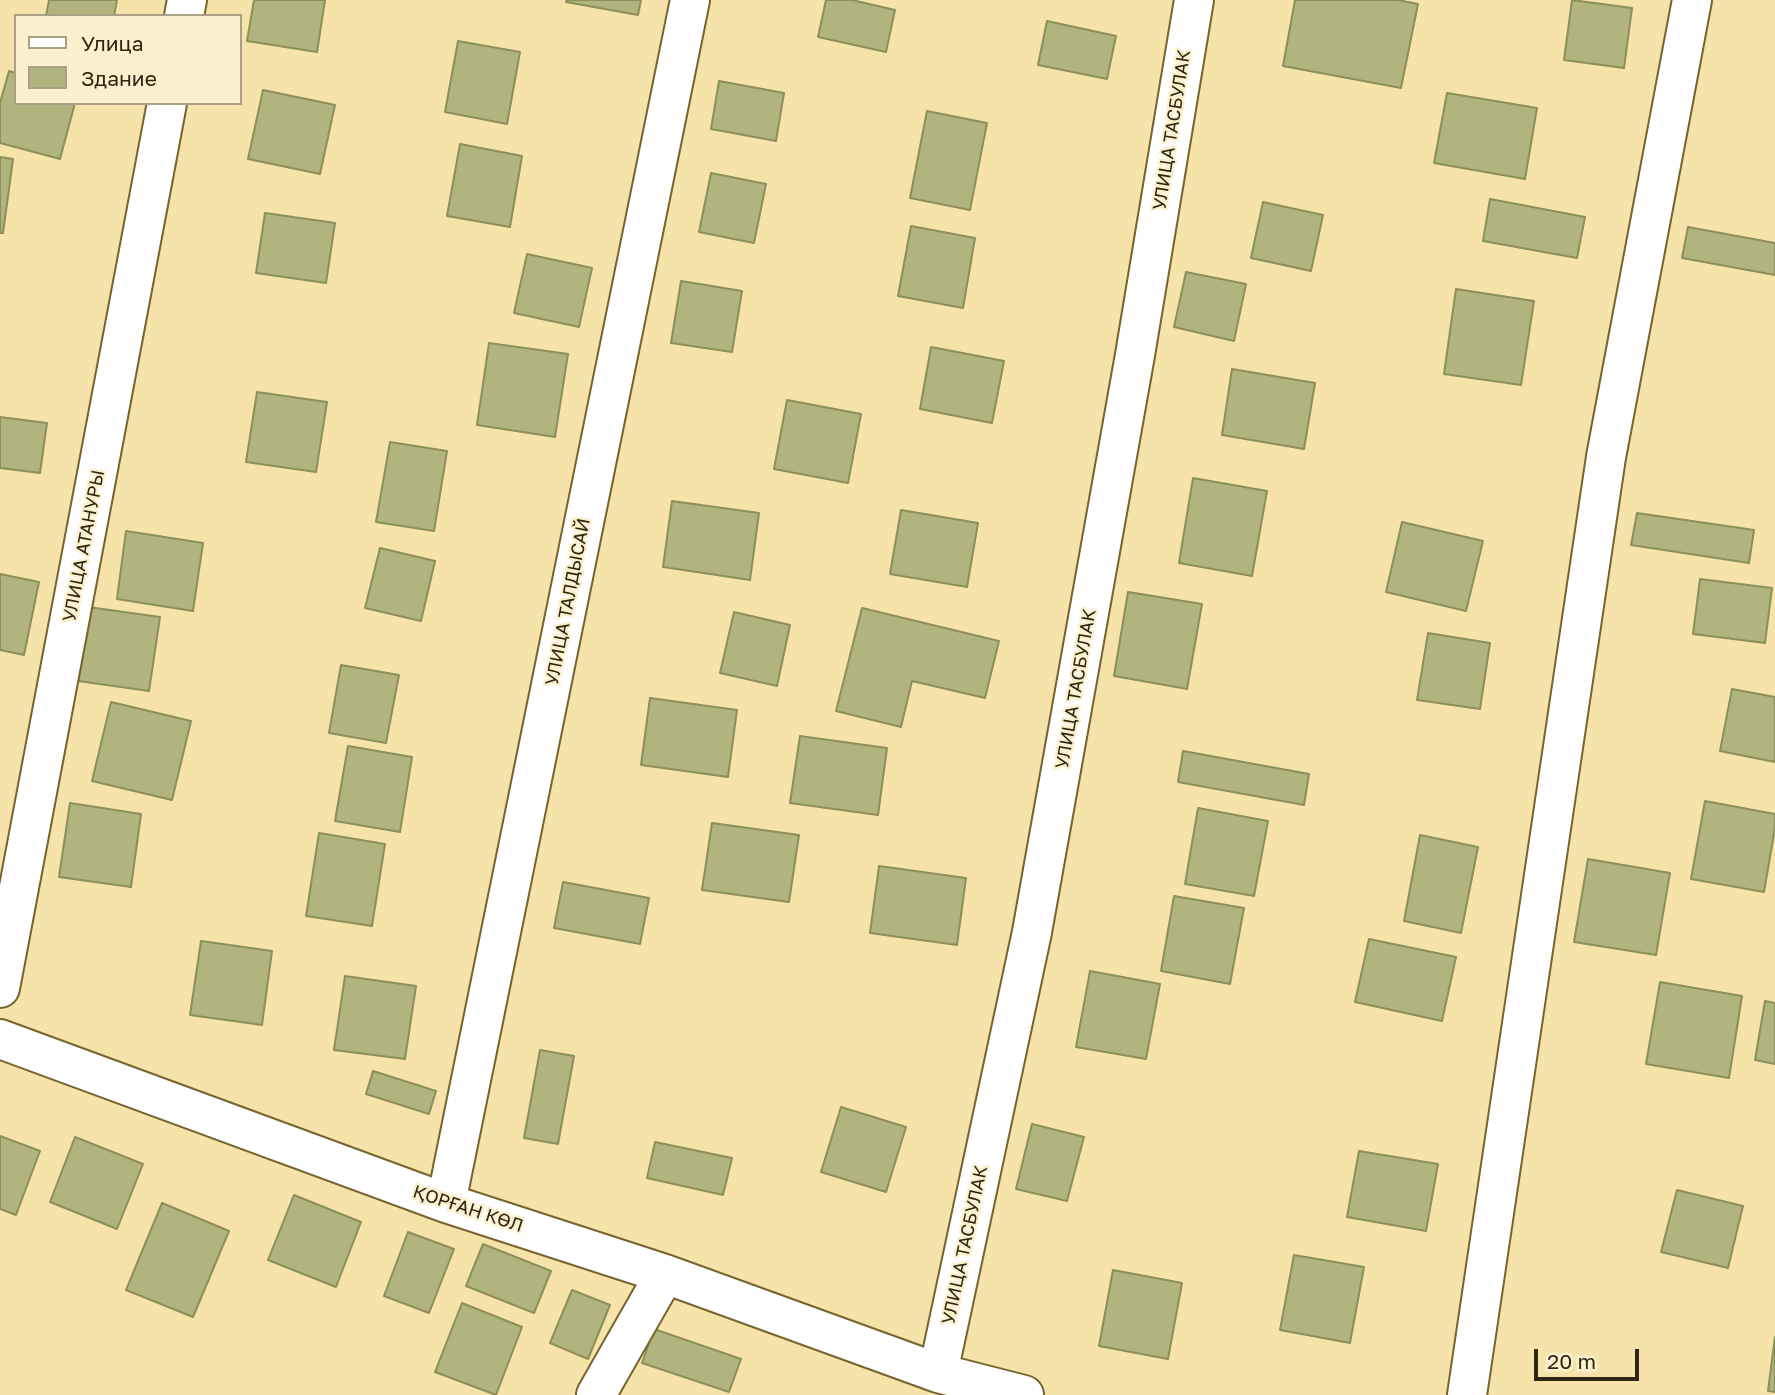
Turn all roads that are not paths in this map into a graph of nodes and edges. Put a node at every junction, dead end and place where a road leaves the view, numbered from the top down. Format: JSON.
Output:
{"nodes":[{"id":1,"x":690,"y":0,"type":"edge"},
{"id":2,"x":1194,"y":0,"type":"edge"},
{"id":3,"x":1692,"y":0,"type":"edge"},
{"id":4,"x":167,"y":105,"type":"edge"},
{"id":5,"x":0,"y":988,"type":"edge"},
{"id":6,"x":0,"y":1039,"type":"edge"},
{"id":7,"x":446,"y":1203,"type":"junction"},
{"id":8,"x":665,"y":1274,"type":"junction"},
{"id":9,"x":937,"y":1373,"type":"junction"},
{"id":10,"x":596,"y":1395,"type":"edge"},
{"id":11,"x":1024,"y":1395,"type":"edge"},
{"id":12,"x":1467,"y":1395,"type":"edge"}],
"edges":[{"from":1,"to":7,"type":"street","name":"УЛИЦА ТАЛДЫСАЙ"},
{"from":2,"to":9,"type":"street","name":"УЛИЦА ТАСБУЛАК"},
{"from":3,"to":12,"type":"street"},
{"from":4,"to":5,"type":"street","name":"УЛИЦА АТАНУРЫ"},
{"from":6,"to":7,"type":"street","name":"ҚОРҒАН КӨЛ"},
{"from":7,"to":8,"type":"street","name":"ҚОРҒАН КӨЛ"},
{"from":8,"to":9,"type":"street","name":"ҚОРҒАН КӨЛ"},
{"from":8,"to":10,"type":"street"},
{"from":9,"to":11,"type":"street","name":"ҚОРҒАН КӨЛ"}]}
